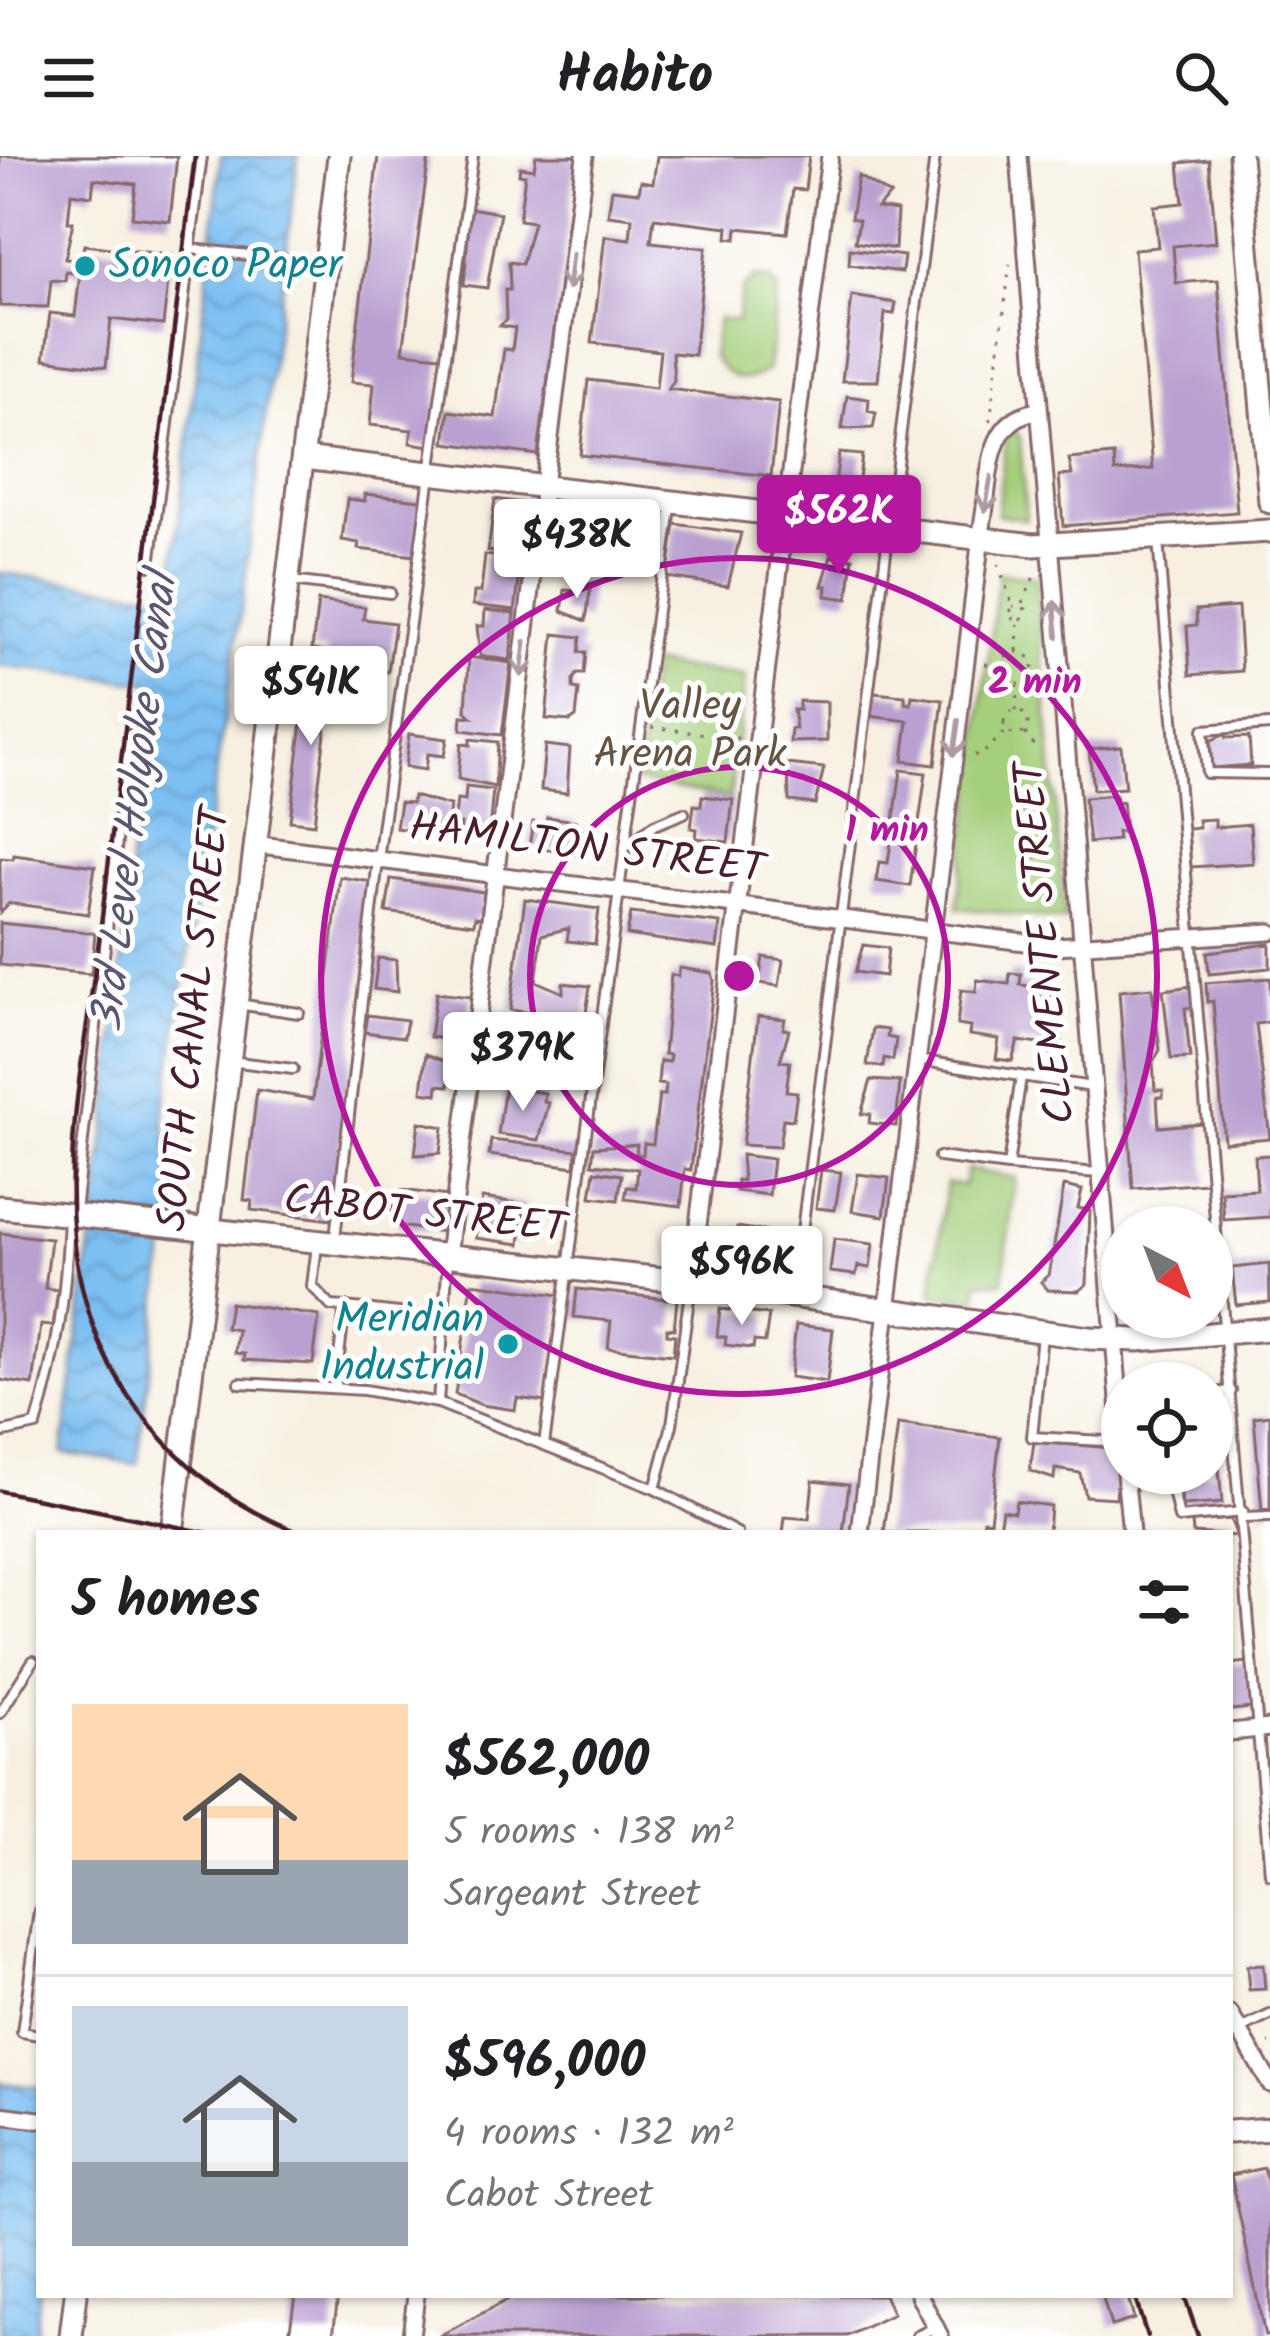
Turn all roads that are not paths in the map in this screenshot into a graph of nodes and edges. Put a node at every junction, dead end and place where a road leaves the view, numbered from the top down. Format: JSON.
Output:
{"nodes":[{"id":1,"x":202,"y":156,"type":"edge"},
{"id":2,"x":339,"y":156,"type":"edge"},
{"id":3,"x":473,"y":156,"type":"edge"},
{"id":4,"x":585,"y":156,"type":"edge"},
{"id":5,"x":830,"y":156,"type":"edge"},
{"id":6,"x":935,"y":156,"type":"edge"},
{"id":7,"x":1019,"y":156,"type":"edge"},
{"id":8,"x":1240,"y":156,"type":"edge"},
{"id":9,"x":191,"y":248,"type":"junction"},
{"id":10,"x":327,"y":264,"type":"junction"},
{"id":11,"x":1036,"y":411,"type":"junction"},
{"id":12,"x":303,"y":458,"type":"junction"},
{"id":13,"x":432,"y":473,"type":"junction"},
{"id":14,"x":544,"y":486,"type":"junction"},
{"id":15,"x":672,"y":502,"type":"junction"},
{"id":16,"x":1270,"y":502,"type":"edge"},
{"id":17,"x":786,"y":516,"type":"junction"},
{"id":18,"x":890,"y":529,"type":"junction"},
{"id":19,"x":1270,"y":531,"type":"edge"},
{"id":20,"x":1158,"y":538,"type":"junction"},
{"id":21,"x":982,"y":539,"type":"junction"},
{"id":22,"x":1049,"y":545,"type":"junction"},
{"id":23,"x":150,"y":565,"type":"dead end"},
{"id":24,"x":287,"y":580,"type":"junction"},
{"id":25,"x":390,"y":593,"type":"dead end"},
{"id":26,"x":1270,"y":725,"type":"edge"},
{"id":27,"x":129,"y":735,"type":"dead end"},
{"id":28,"x":1270,"y":774,"type":"edge"},
{"id":29,"x":684,"y":813,"type":"dead end"},
{"id":30,"x":253,"y":844,"type":"junction"},
{"id":31,"x":626,"y":847,"type":"junction"},
{"id":32,"x":378,"y":860,"type":"junction"},
{"id":33,"x":497,"y":874,"type":"junction"},
{"id":34,"x":621,"y":889,"type":"junction"},
{"id":35,"x":740,"y":904,"type":"junction"},
{"id":36,"x":842,"y":916,"type":"junction"},
{"id":37,"x":935,"y":929,"type":"junction"},
{"id":38,"x":1270,"y":932,"type":"edge"},
{"id":39,"x":1192,"y":938,"type":"junction"},
{"id":40,"x":1082,"y":945,"type":"junction"},
{"id":41,"x":235,"y":1004,"type":"junction"},
{"id":42,"x":299,"y":1012,"type":"dead end"},
{"id":43,"x":1057,"y":1034,"type":"dead end"},
{"id":44,"x":476,"y":1035,"type":"junction"},
{"id":45,"x":916,"y":1060,"type":"junction"},
{"id":46,"x":229,"y":1061,"type":"junction"},
{"id":47,"x":472,"y":1067,"type":"junction"},
{"id":48,"x":293,"y":1069,"type":"dead end"},
{"id":49,"x":1021,"y":1077,"type":"junction"},
{"id":50,"x":1058,"y":1081,"type":"junction"},
{"id":51,"x":1094,"y":1087,"type":"junction"},
{"id":52,"x":939,"y":1156,"type":"dead end"},
{"id":53,"x":1008,"y":1166,"type":"junction"},
{"id":54,"x":1101,"y":1174,"type":"junction"},
{"id":55,"x":1215,"y":1206,"type":"edge"},
{"id":56,"x":0,"y":1207,"type":"edge"},
{"id":57,"x":76,"y":1216,"type":"junction"},
{"id":58,"x":200,"y":1231,"type":"junction"},
{"id":59,"x":326,"y":1244,"type":"junction"},
{"id":60,"x":448,"y":1256,"type":"junction"},
{"id":61,"x":567,"y":1269,"type":"junction"},
{"id":62,"x":692,"y":1282,"type":"junction"},
{"id":63,"x":794,"y":1297,"type":"junction"},
{"id":64,"x":345,"y":1307,"type":"junction"},
{"id":65,"x":885,"y":1310,"type":"junction"},
{"id":66,"x":444,"y":1318,"type":"junction"},
{"id":67,"x":1270,"y":1329,"type":"edge"},
{"id":68,"x":1233,"y":1332,"type":"edge"},
{"id":69,"x":1042,"y":1333,"type":"junction"},
{"id":70,"x":1129,"y":1338,"type":"edge"},
{"id":71,"x":1113,"y":1339,"type":"junction"},
{"id":72,"x":1115,"y":1362,"type":"edge"},
{"id":73,"x":240,"y":1383,"type":"dead end"},
{"id":74,"x":335,"y":1388,"type":"junction"},
{"id":75,"x":1233,"y":1401,"type":"edge"},
{"id":76,"x":438,"y":1403,"type":"junction"},
{"id":77,"x":0,"y":1433,"type":"edge"},
{"id":78,"x":1101,"y":1439,"type":"edge"},
{"id":79,"x":544,"y":1445,"type":"junction"},
{"id":80,"x":656,"y":1490,"type":"junction"},
{"id":81,"x":1127,"y":1494,"type":"edge"},
{"id":82,"x":1174,"y":1494,"type":"edge"},
{"id":83,"x":1244,"y":1515,"type":"junction"},
{"id":84,"x":1270,"y":1517,"type":"edge"},
{"id":85,"x":172,"y":1530,"type":"edge"},
{"id":86,"x":730,"y":1530,"type":"edge"},
{"id":87,"x":860,"y":1530,"type":"edge"},
{"id":88,"x":1131,"y":1530,"type":"edge"},
{"id":89,"x":33,"y":1661,"type":"dead end"},
{"id":90,"x":0,"y":1714,"type":"edge"},
{"id":91,"x":1265,"y":1729,"type":"edge"},
{"id":92,"x":1233,"y":1732,"type":"edge"},
{"id":93,"x":1270,"y":1874,"type":"edge"},
{"id":94,"x":36,"y":1932,"type":"edge"},
{"id":95,"x":1270,"y":2015,"type":"edge"},
{"id":96,"x":1233,"y":2019,"type":"edge"},
{"id":97,"x":1239,"y":2030,"type":"junction"},
{"id":98,"x":36,"y":2034,"type":"edge"},
{"id":99,"x":1270,"y":2084,"type":"edge"},
{"id":100,"x":0,"y":2115,"type":"edge"},
{"id":101,"x":36,"y":2120,"type":"edge"},
{"id":102,"x":1270,"y":2129,"type":"edge"},
{"id":103,"x":1233,"y":2132,"type":"edge"},
{"id":104,"x":76,"y":2298,"type":"edge"},
{"id":105,"x":416,"y":2298,"type":"edge"},
{"id":106,"x":921,"y":2298,"type":"edge"},
{"id":107,"x":938,"y":2332,"type":"edge"},
{"id":108,"x":71,"y":2336,"type":"edge"},
{"id":109,"x":411,"y":2336,"type":"edge"},
{"id":110,"x":917,"y":2336,"type":"edge"}],
"edges":[{"from":1,"to":9,"type":"lane"},
{"from":2,"to":10,"type":"street","name":"SOUTH CANAL STREET"},
{"from":3,"to":13,"type":"lane"},
{"from":4,"to":14,"type":"street","one_way":true},
{"from":5,"to":17,"type":"street"},
{"from":6,"to":18,"type":"lane"},
{"from":7,"to":11,"type":"street","name":"CLEMENTE STREET"},
{"from":8,"to":16,"type":"street"},
{"from":9,"to":10,"type":"lane"},
{"from":9,"to":23,"type":"lane"},
{"from":10,"to":12,"type":"street","name":"SOUTH CANAL STREET"},
{"from":11,"to":21,"type":"street","one_way":true},
{"from":11,"to":22,"type":"street","name":"CLEMENTE STREET"},
{"from":12,"to":13,"type":"street"},
{"from":12,"to":24,"type":"street","name":"SOUTH CANAL STREET"},
{"from":13,"to":14,"type":"street"},
{"from":13,"to":32,"type":"lane"},
{"from":14,"to":15,"type":"street"},
{"from":14,"to":33,"type":"street","one_way":true},
{"from":15,"to":17,"type":"street"},
{"from":15,"to":31,"type":"lane"},
{"from":17,"to":18,"type":"street"},
{"from":17,"to":35,"type":"street"},
{"from":18,"to":21,"type":"street"},
{"from":18,"to":36,"type":"lane"},
{"from":19,"to":20,"type":"street"},
{"from":20,"to":22,"type":"street"},
{"from":20,"to":39,"type":"lane"},
{"from":21,"to":22,"type":"street"},
{"from":21,"to":37,"type":"street","one_way":true},
{"from":40,"to":22,"type":"street","name":"CLEMENTE STREET","one_way":true},
{"from":24,"to":25,"type":"lane"},
{"from":24,"to":30,"type":"street","name":"SOUTH CANAL STREET"},
{"from":26,"to":28,"type":"lane"},
{"from":27,"to":57,"type":"lane"},
{"from":29,"to":31,"type":"lane"},
{"from":30,"to":32,"type":"street","name":"HAMILTON STREET"},
{"from":30,"to":41,"type":"street","name":"SOUTH CANAL STREET"},
{"from":31,"to":34,"type":"lane"},
{"from":32,"to":33,"type":"street","name":"HAMILTON STREET"},
{"from":32,"to":59,"type":"lane"},
{"from":33,"to":34,"type":"street","name":"HAMILTON STREET"},
{"from":33,"to":44,"type":"street"},
{"from":34,"to":35,"type":"street","name":"HAMILTON STREET"},
{"from":34,"to":61,"type":"lane"},
{"from":35,"to":36,"type":"street","name":"HAMILTON STREET"},
{"from":35,"to":62,"type":"street"},
{"from":36,"to":37,"type":"street","name":"HAMILTON STREET"},
{"from":36,"to":63,"type":"lane"},
{"from":37,"to":40,"type":"street","name":"HAMILTON STREET"},
{"from":37,"to":45,"type":"street"},
{"from":38,"to":39,"type":"street","name":"HAMILTON STREET"},
{"from":39,"to":40,"type":"street","name":"HAMILTON STREET"},
{"from":39,"to":55,"type":"lane"},
{"from":40,"to":51,"type":"street","name":"CLEMENTE STREET"},
{"from":41,"to":42,"type":"lane"},
{"from":41,"to":46,"type":"street","name":"SOUTH CANAL STREET"},
{"from":43,"to":50,"type":"lane"},
{"from":44,"to":47,"type":"street"},
{"from":44,"to":47,"type":"lane"},
{"from":45,"to":49,"type":"lane"},
{"from":45,"to":65,"type":"street"},
{"from":46,"to":48,"type":"lane"},
{"from":46,"to":58,"type":"street","name":"SOUTH CANAL STREET"},
{"from":47,"to":60,"type":"street"},
{"from":49,"to":50,"type":"lane"},
{"from":49,"to":53,"type":"lane"},
{"from":50,"to":51,"type":"lane"},
{"from":51,"to":54,"type":"street","name":"CLEMENTE STREET"},
{"from":52,"to":53,"type":"lane"},
{"from":53,"to":54,"type":"lane"},
{"from":54,"to":71,"type":"street","name":"CLEMENTE STREET"},
{"from":56,"to":57,"type":"street","name":"CABOT STREET"},
{"from":57,"to":58,"type":"street","name":"CABOT STREET"},
{"from":57,"to":77,"type":"lane"},
{"from":58,"to":59,"type":"street","name":"CABOT STREET"},
{"from":58,"to":85,"type":"street","name":"SOUTH CANAL STREET"},
{"from":59,"to":60,"type":"street","name":"CABOT STREET"},
{"from":59,"to":64,"type":"lane"},
{"from":60,"to":61,"type":"street","name":"CABOT STREET"},
{"from":60,"to":66,"type":"lane"},
{"from":61,"to":62,"type":"street","name":"CABOT STREET"},
{"from":61,"to":79,"type":"lane"},
{"from":62,"to":63,"type":"street","name":"CABOT STREET"},
{"from":62,"to":80,"type":"lane"},
{"from":63,"to":65,"type":"street","name":"CABOT STREET"},
{"from":64,"to":66,"type":"lane"},
{"from":64,"to":74,"type":"lane"},
{"from":65,"to":69,"type":"street","name":"CABOT STREET"},
{"from":65,"to":87,"type":"street"},
{"from":66,"to":76,"type":"lane"},
{"from":67,"to":68,"type":"street","name":"CABOT STREET"},
{"from":69,"to":71,"type":"street","name":"CABOT STREET"},
{"from":69,"to":78,"type":"lane"},
{"from":70,"to":71,"type":"street","name":"CABOT STREET"},
{"from":71,"to":72,"type":"street","name":"CLEMENTE STREET"},
{"from":73,"to":74,"type":"lane"},
{"from":74,"to":76,"type":"lane"},
{"from":75,"to":83,"type":"lane"},
{"from":76,"to":79,"type":"lane"},
{"from":79,"to":80,"type":"lane"},
{"from":80,"to":86,"type":"lane"},
{"from":81,"to":88,"type":"street"},
{"from":82,"to":83,"type":"lane"},
{"from":83,"to":84,"type":"lane"},
{"from":83,"to":91,"type":"lane"},
{"from":89,"to":90,"type":"lane"},
{"from":91,"to":92,"type":"street"},
{"from":91,"to":93,"type":"lane"},
{"from":94,"to":98,"type":"lane"},
{"from":95,"to":97,"type":"lane"},
{"from":96,"to":97,"type":"street"},
{"from":97,"to":99,"type":"street"},
{"from":100,"to":101,"type":"street"},
{"from":102,"to":103,"type":"street"},
{"from":104,"to":108,"type":"street"},
{"from":105,"to":109,"type":"street"},
{"from":106,"to":107,"type":"street"},
{"from":107,"to":110,"type":"lane"}]}
